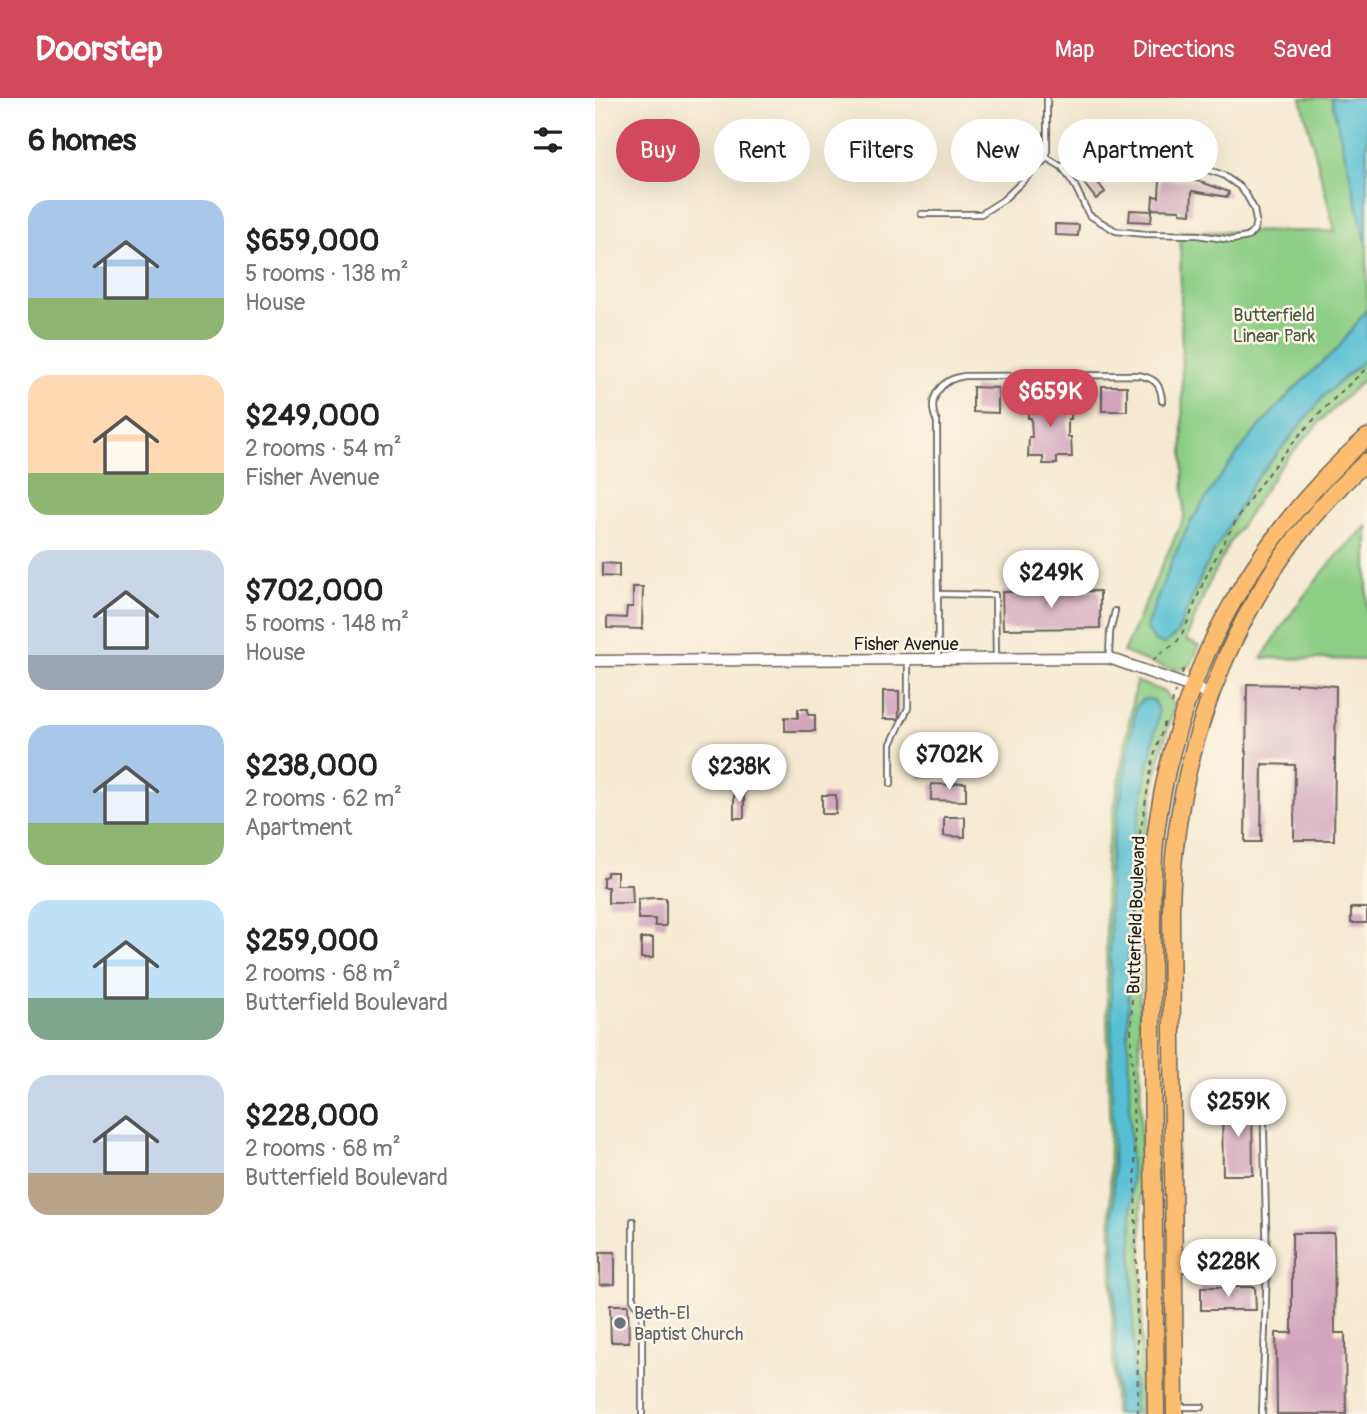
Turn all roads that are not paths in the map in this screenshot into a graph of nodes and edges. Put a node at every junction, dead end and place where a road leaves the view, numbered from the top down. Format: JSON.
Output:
{"nodes":[{"id":1,"x":1047,"y":98,"type":"edge"},
{"id":2,"x":1047,"y":158,"type":"junction"},
{"id":3,"x":1058,"y":165,"type":"edge"},
{"id":4,"x":1062,"y":167,"type":"joint"},
{"id":5,"x":922,"y":214,"type":"dead end"},
{"id":6,"x":1163,"y":401,"type":"dead end"},
{"id":7,"x":1367,"y":437,"type":"edge"},
{"id":8,"x":1367,"y":461,"type":"edge"},
{"id":9,"x":938,"y":594,"type":"junction"},
{"id":10,"x":1115,"y":611,"type":"dead end"},
{"id":11,"x":908,"y":659,"type":"junction"},
{"id":12,"x":938,"y":659,"type":"junction"},
{"id":13,"x":996,"y":659,"type":"junction"},
{"id":14,"x":1109,"y":659,"type":"junction"},
{"id":15,"x":595,"y":661,"type":"edge"},
{"id":16,"x":1192,"y":687,"type":"junction"},
{"id":17,"x":1210,"y":694,"type":"junction"},
{"id":18,"x":891,"y":784,"type":"dead end"},
{"id":19,"x":1263,"y":1089,"type":"dead end"},
{"id":20,"x":633,"y":1221,"type":"dead end"},
{"id":21,"x":1267,"y":1267,"type":"junction"},
{"id":22,"x":1173,"y":1269,"type":"junction"},
{"id":23,"x":1202,"y":1407,"type":"dead end"},
{"id":24,"x":1175,"y":1411,"type":"edge"},
{"id":25,"x":642,"y":1414,"type":"edge"},
{"id":26,"x":1156,"y":1414,"type":"edge"},
{"id":27,"x":1262,"y":1414,"type":"edge"}],
"edges":[{"from":1,"to":2,"type":"lane"},
{"from":2,"to":3,"type":"lane"},
{"from":2,"to":5,"type":"lane"},
{"from":4,"to":4,"type":"lane"},
{"from":6,"to":9,"type":"lane"},
{"from":7,"to":16,"type":"main road","name":"Butterfield Boulevard"},
{"from":8,"to":17,"type":"main road","name":"Butterfield Boulevard"},
{"from":9,"to":12,"type":"lane"},
{"from":9,"to":13,"type":"lane"},
{"from":10,"to":14,"type":"lane"},
{"from":11,"to":12,"type":"street","name":"Fisher Avenue"},
{"from":11,"to":15,"type":"street","name":"Fisher Avenue"},
{"from":11,"to":18,"type":"lane"},
{"from":12,"to":13,"type":"street","name":"Fisher Avenue"},
{"from":13,"to":14,"type":"street","name":"Fisher Avenue"},
{"from":14,"to":16,"type":"street","name":"Fisher Avenue"},
{"from":16,"to":17,"type":"street","name":"Fisher Avenue"},
{"from":16,"to":26,"type":"main road","name":"Butterfield Boulevard"},
{"from":17,"to":22,"type":"main road","name":"Butterfield Boulevard"},
{"from":19,"to":21,"type":"lane"},
{"from":20,"to":25,"type":"lane"},
{"from":21,"to":22,"type":"lane"},
{"from":21,"to":27,"type":"lane"},
{"from":22,"to":24,"type":"main road","name":"Butterfield Boulevard"},
{"from":23,"to":24,"type":"lane"}]}
